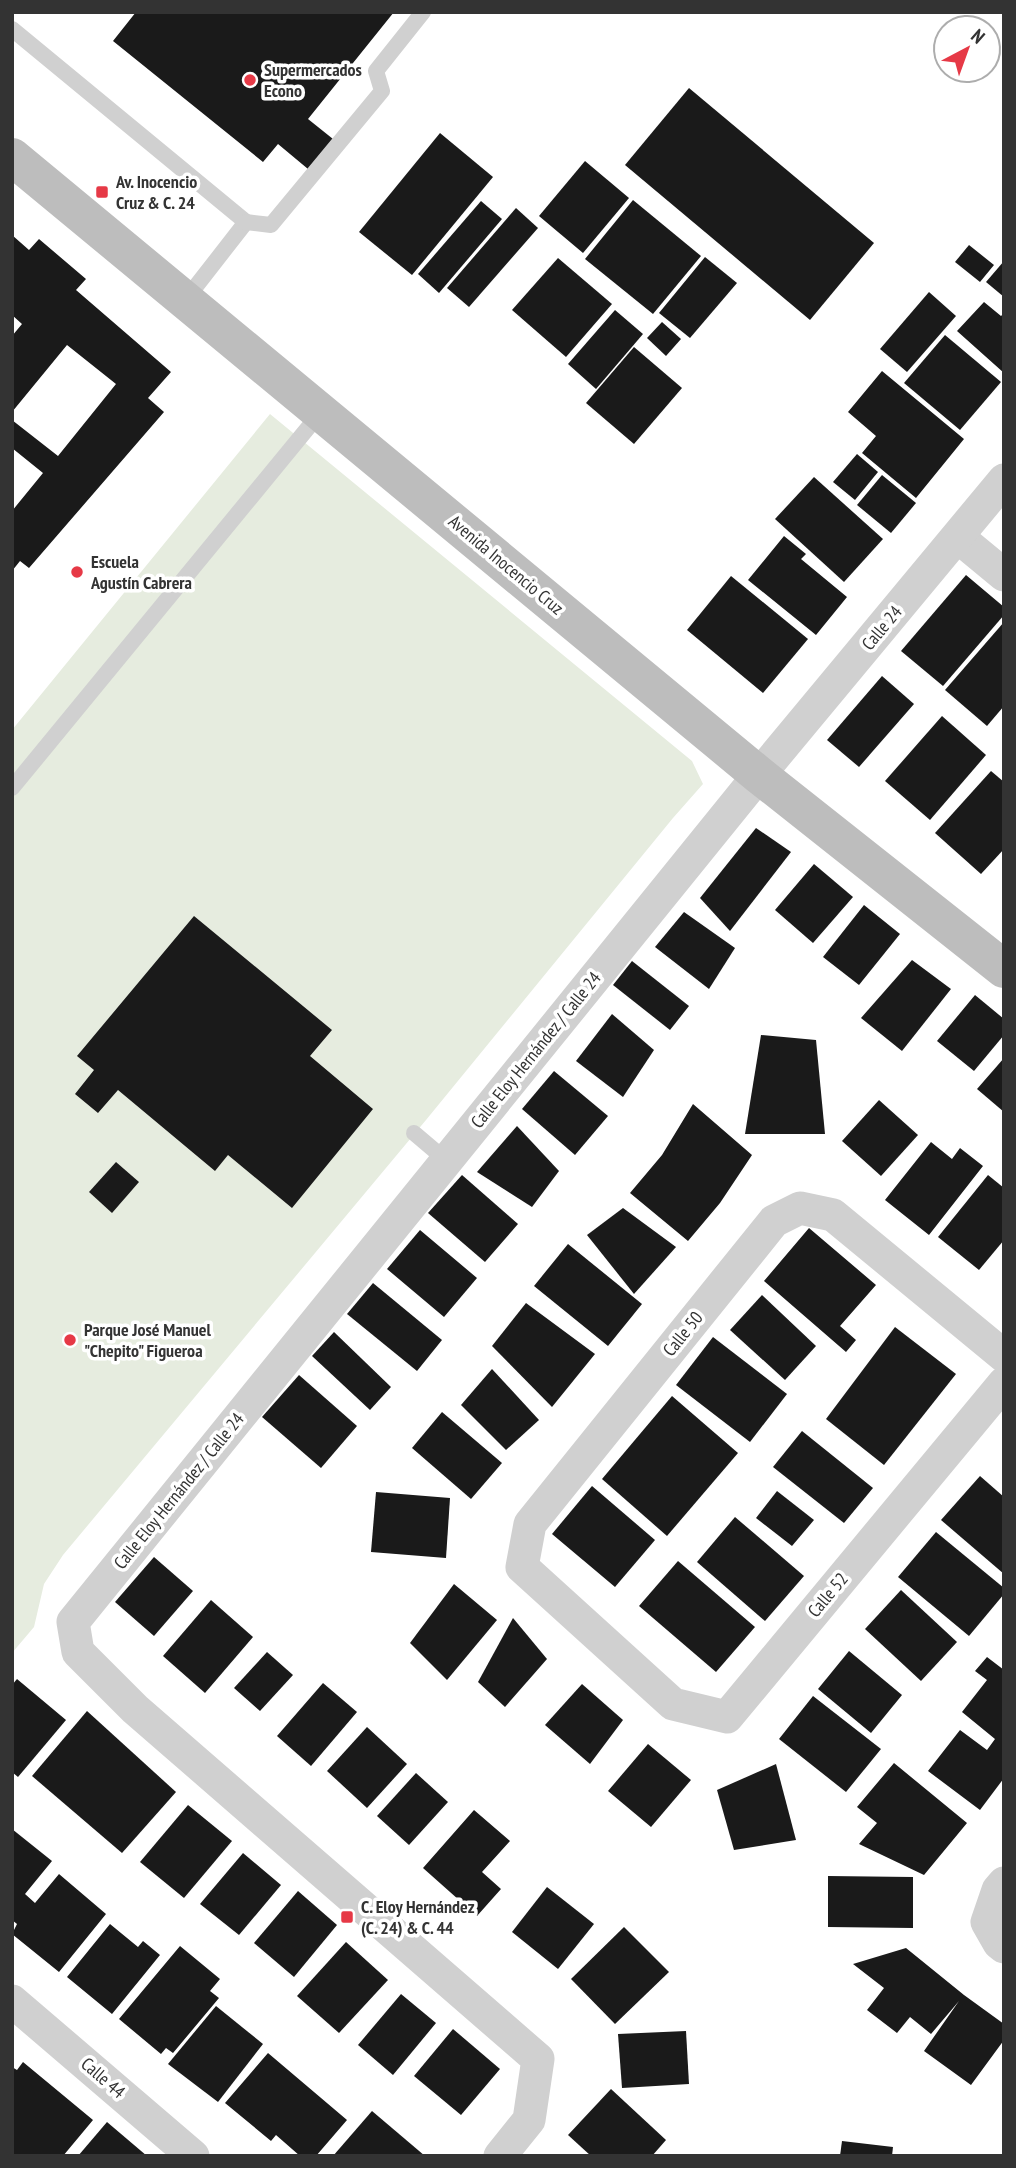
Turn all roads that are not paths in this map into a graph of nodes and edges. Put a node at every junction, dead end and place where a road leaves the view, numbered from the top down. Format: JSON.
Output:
{"nodes":[{"id":1,"x":423,"y":12,"type":"edge"},
{"id":2,"x":12,"y":29,"type":"edge"},
{"id":3,"x":12,"y":157,"type":"edge"},
{"id":4,"x":246,"y":222,"type":"junction"},
{"id":5,"x":186,"y":299,"type":"junction"},
{"id":6,"x":321,"y":412,"type":"junction"},
{"id":7,"x":1004,"y":480,"type":"edge"},
{"id":8,"x":958,"y":537,"type":"junction"},
{"id":9,"x":1004,"y":575,"type":"edge"},
{"id":10,"x":759,"y":775,"type":"junction"},
{"id":11,"x":12,"y":788,"type":"edge"},
{"id":12,"x":1004,"y":969,"type":"edge"},
{"id":13,"x":414,"y":1133,"type":"dead end"},
{"id":14,"x":447,"y":1161,"type":"junction"},
{"id":15,"x":1004,"y":1356,"type":"edge"},
{"id":16,"x":1004,"y":1382,"type":"edge"},
{"id":17,"x":627,"y":1662,"type":"joint"},
{"id":18,"x":1004,"y":1883,"type":"edge"},
{"id":19,"x":1002,"y":1945,"type":"edge"},
{"id":20,"x":12,"y":2001,"type":"edge"},
{"id":21,"x":193,"y":2156,"type":"edge"},
{"id":22,"x":500,"y":2156,"type":"edge"}],
"edges":[{"from":1,"to":4,"type":"lane"},
{"from":2,"to":4,"type":"lane"},
{"from":3,"to":5,"type":"street","name":"Avenida Inocencio Cruz"},
{"from":4,"to":5,"type":"lane"},
{"from":5,"to":6,"type":"street","name":"Avenida Inocencio Cruz"},
{"from":6,"to":10,"type":"street","name":"Avenida Inocencio Cruz"},
{"from":6,"to":11,"type":"lane"},
{"from":7,"to":8,"type":"street","name":"Calle 24"},
{"from":8,"to":9,"type":"street"},
{"from":8,"to":10,"type":"street","name":"Calle 24"},
{"from":10,"to":12,"type":"street","name":"Avenida Inocencio Cruz"},
{"from":10,"to":14,"type":"street","name":"Calle Eloy Hernández / Calle 24"},
{"from":13,"to":14,"type":"lane"},
{"from":14,"to":22,"type":"street","name":"Calle Eloy Hernández / Calle 24"},
{"from":15,"to":17,"type":"street","name":"Calle 50"},
{"from":16,"to":17,"type":"street","name":"Calle 52"},
{"from":18,"to":19,"type":"street"},
{"from":20,"to":21,"type":"street","name":"Calle 44"}]}
